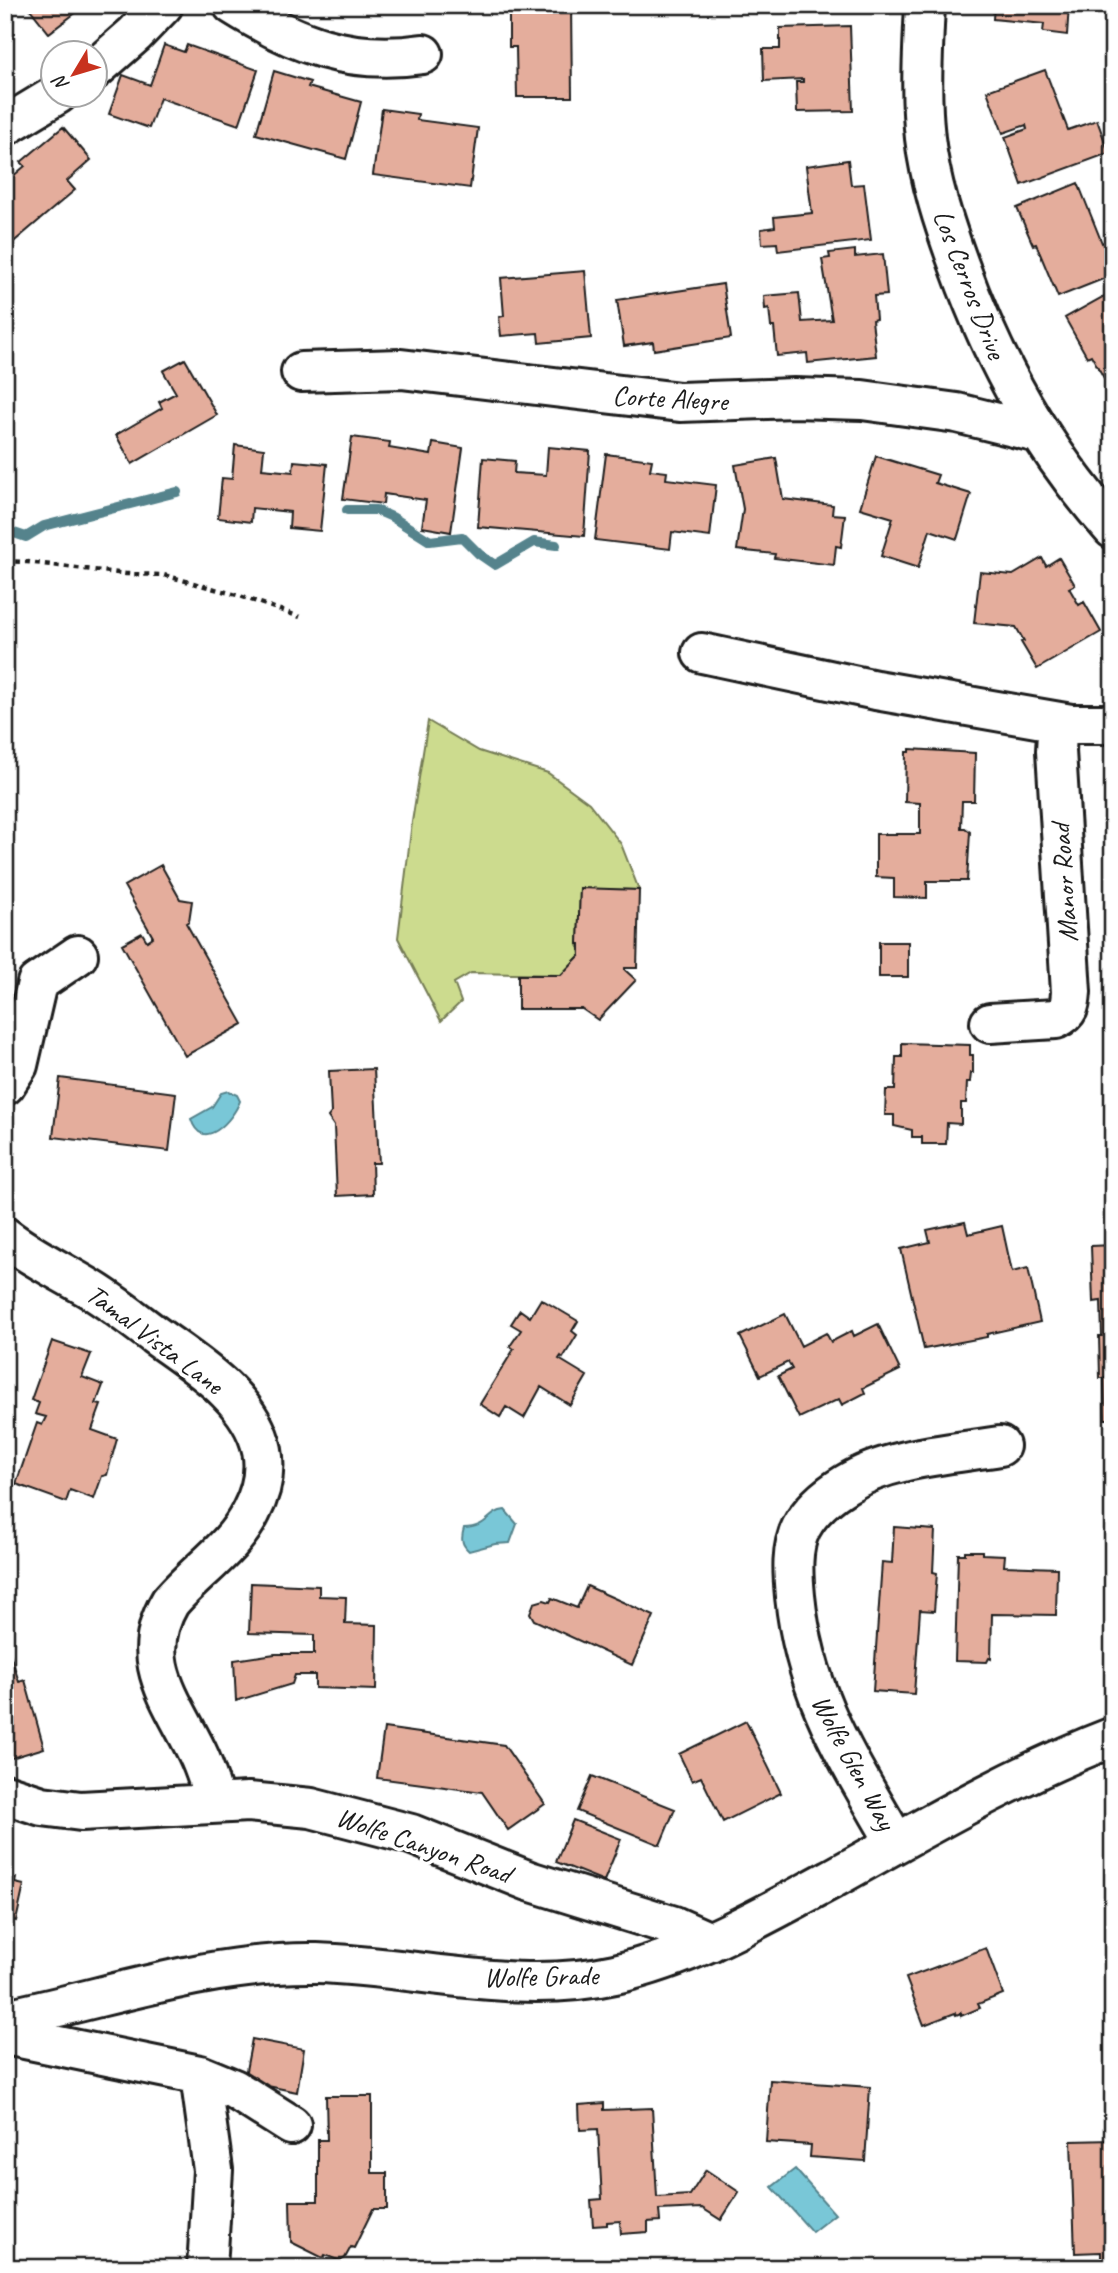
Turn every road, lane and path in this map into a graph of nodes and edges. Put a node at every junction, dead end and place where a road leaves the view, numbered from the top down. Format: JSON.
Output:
{"nodes":[{"id":1,"x":163,"y":5,"type":"edge"},
{"id":2,"x":233,"y":5,"type":"edge"},
{"id":3,"x":925,"y":5,"type":"edge"},
{"id":4,"x":423,"y":54,"type":"dead end"},
{"id":5,"x":108,"y":58,"type":"edge"},
{"id":6,"x":38,"y":106,"type":"edge"},
{"id":7,"x":5,"y":126,"type":"edge"},
{"id":8,"x":301,"y":372,"type":"dead end"},
{"id":9,"x":1038,"y":433,"type":"junction"},
{"id":10,"x":1113,"y":529,"type":"edge"},
{"id":11,"x":5,"y":561,"type":"edge"},
{"id":12,"x":300,"y":617,"type":"dead end"},
{"id":13,"x":702,"y":653,"type":"dead end"},
{"id":14,"x":1113,"y":723,"type":"edge"},
{"id":15,"x":1071,"y":724,"type":"junction"},
{"id":16,"x":78,"y":955,"type":"dead end"},
{"id":17,"x":990,"y":1023,"type":"dead end"},
{"id":18,"x":5,"y":1084,"type":"edge"},
{"id":19,"x":5,"y":1237,"type":"edge"},
{"id":20,"x":1000,"y":1446,"type":"dead end"},
{"id":21,"x":1113,"y":1737,"type":"edge"},
{"id":22,"x":5,"y":1794,"type":"edge"},
{"id":23,"x":215,"y":1802,"type":"junction"},
{"id":24,"x":896,"y":1843,"type":"junction"},
{"id":25,"x":710,"y":1942,"type":"junction"},
{"id":26,"x":5,"y":2019,"type":"edge"},
{"id":27,"x":5,"y":2035,"type":"edge"},
{"id":28,"x":200,"y":2075,"type":"junction"},
{"id":29,"x":291,"y":2125,"type":"dead end"},
{"id":30,"x":207,"y":2268,"type":"edge"}],
"edges":[{"from":1,"to":5,"type":"street"},
{"from":2,"to":4,"type":"street"},
{"from":3,"to":9,"type":"street","name":"Los Cerros Drive"},
{"from":6,"to":7,"type":"street"},
{"from":8,"to":9,"type":"street","name":"Corte Alegre"},
{"from":9,"to":10,"type":"street","name":"Los Cerros Drive"},
{"from":11,"to":12,"type":"path"},
{"from":13,"to":15,"type":"street"},
{"from":14,"to":15,"type":"street"},
{"from":15,"to":17,"type":"street","name":"Manor Road"},
{"from":16,"to":18,"type":"street"},
{"from":19,"to":23,"type":"street","name":"Tamal Vista Lane"},
{"from":20,"to":24,"type":"street","name":"Wolfe Glen Way"},
{"from":21,"to":24,"type":"street","name":"Wolfe Grade"},
{"from":22,"to":23,"type":"street","name":"Wolfe Canyon Road"},
{"from":23,"to":25,"type":"street","name":"Wolfe Canyon Road"},
{"from":24,"to":25,"type":"street","name":"Wolfe Grade"},
{"from":25,"to":26,"type":"street","name":"Wolfe Grade"},
{"from":27,"to":28,"type":"street"},
{"from":28,"to":29,"type":"street"},
{"from":28,"to":30,"type":"street"}]}
